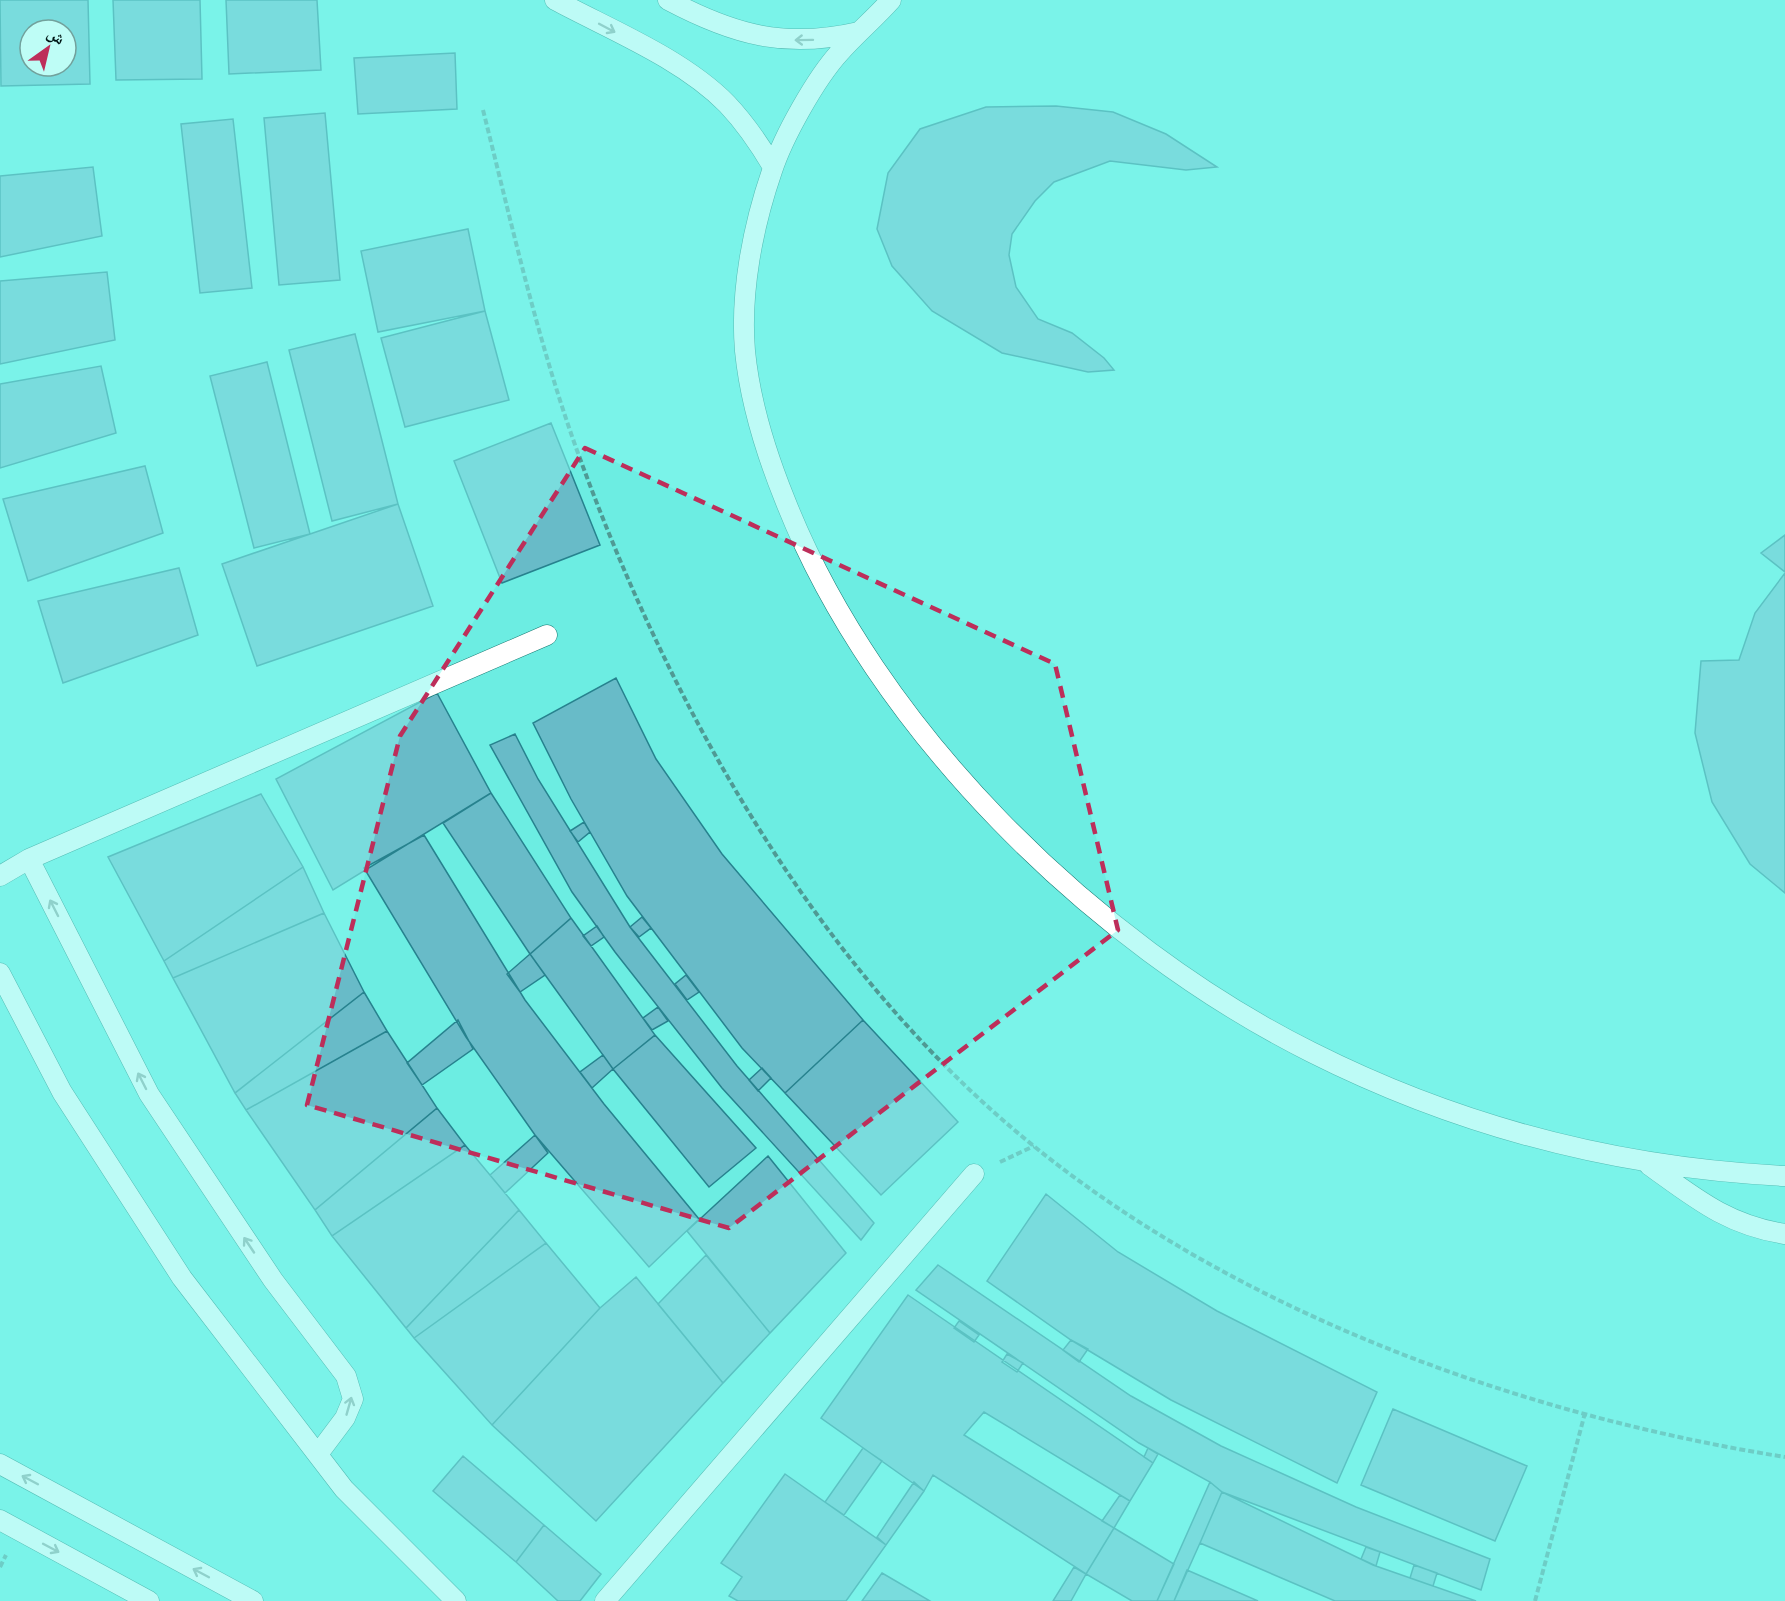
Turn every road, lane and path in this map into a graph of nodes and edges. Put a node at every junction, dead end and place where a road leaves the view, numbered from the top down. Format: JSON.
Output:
{"nodes":[{"id":1,"x":555,"y":0,"type":"edge"},
{"id":2,"x":668,"y":0,"type":"edge"},
{"id":3,"x":891,"y":0,"type":"edge"},
{"id":4,"x":862,"y":31,"type":"junction"},
{"id":5,"x":483,"y":110,"type":"dead end"},
{"id":6,"x":773,"y":167,"type":"junction"},
{"id":7,"x":547,"y":634,"type":"dead end"},
{"id":8,"x":29,"y":859,"type":"junction"},
{"id":9,"x":0,"y":876,"type":"edge"},
{"id":10,"x":0,"y":973,"type":"edge"},
{"id":11,"x":1034,"y":1146,"type":"junction"},
{"id":12,"x":1647,"y":1163,"type":"junction"},
{"id":13,"x":974,"y":1174,"type":"joint"},
{"id":14,"x":1785,"y":1176,"type":"edge"},
{"id":15,"x":1785,"y":1234,"type":"edge"},
{"id":16,"x":1586,"y":1413,"type":"junction"},
{"id":17,"x":318,"y":1454,"type":"junction"},
{"id":18,"x":1785,"y":1457,"type":"edge"},
{"id":19,"x":0,"y":1464,"type":"edge"},
{"id":20,"x":0,"y":1520,"type":"edge"},
{"id":21,"x":150,"y":1601,"type":"edge"},
{"id":22,"x":253,"y":1601,"type":"edge"},
{"id":23,"x":456,"y":1601,"type":"edge"},
{"id":24,"x":605,"y":1601,"type":"edge"},
{"id":25,"x":1535,"y":1601,"type":"edge"}],
"edges":[{"from":1,"to":6,"type":"lane","one_way":true},
{"from":4,"to":2,"type":"lane","one_way":true},
{"from":3,"to":4,"type":"lane"},
{"from":4,"to":6,"type":"lane"},
{"from":5,"to":11,"type":"path"},
{"from":6,"to":12,"type":"lane"},
{"from":7,"to":8,"type":"lane"},
{"from":8,"to":9,"type":"lane"},
{"from":17,"to":8,"type":"lane","one_way":true},
{"from":10,"to":17,"type":"lane"},
{"from":11,"to":13,"type":"path"},
{"from":11,"to":16,"type":"path"},
{"from":12,"to":14,"type":"lane"},
{"from":12,"to":15,"type":"lane"},
{"from":13,"to":24,"type":"lane"},
{"from":16,"to":18,"type":"path"},
{"from":16,"to":25,"type":"path"},
{"from":17,"to":23,"type":"lane"},
{"from":22,"to":19,"type":"lane","one_way":true},
{"from":20,"to":21,"type":"lane","one_way":true}]}
